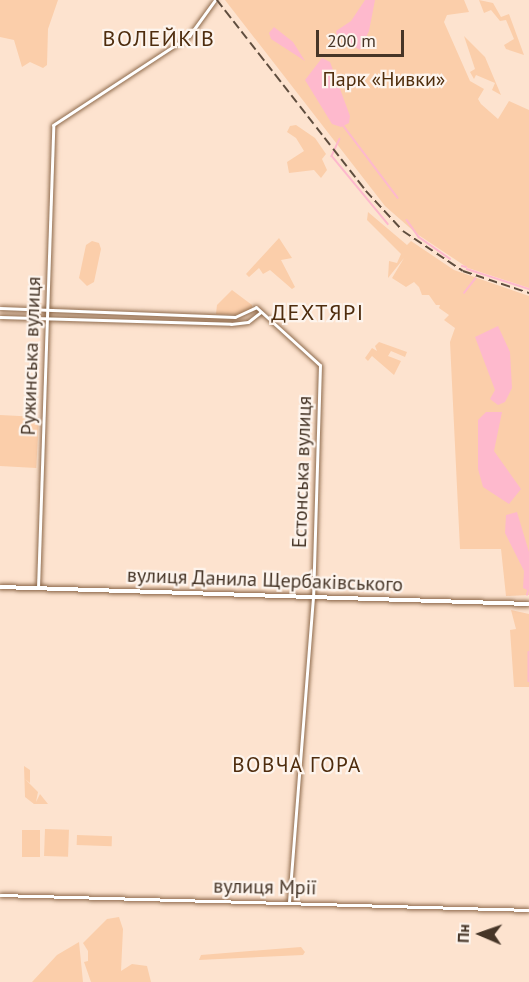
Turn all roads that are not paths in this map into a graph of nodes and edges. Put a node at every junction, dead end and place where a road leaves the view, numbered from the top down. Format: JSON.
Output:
{"nodes":[{"id":1,"x":215,"y":0,"type":"edge"},
{"id":2,"x":0,"y":308,"type":"edge"},
{"id":3,"x":47,"y":310,"type":"junction"},
{"id":4,"x":261,"y":312,"type":"junction"},
{"id":5,"x":0,"y":317,"type":"edge"},
{"id":6,"x":47,"y":318,"type":"junction"},
{"id":7,"x":0,"y":586,"type":"edge"},
{"id":8,"x":38,"y":588,"type":"junction"},
{"id":9,"x":313,"y":597,"type":"junction"},
{"id":10,"x":529,"y":604,"type":"edge"},
{"id":11,"x":0,"y":895,"type":"edge"},
{"id":12,"x":289,"y":902,"type":"junction"},
{"id":13,"x":529,"y":910,"type":"edge"}],
"edges":[{"from":1,"to":3,"type":"street","name":"Ружинська вулиця"},
{"from":2,"to":3,"type":"street"},
{"from":3,"to":4,"type":"street"},
{"from":3,"to":6,"type":"street","name":"Ружинська вулиця"},
{"from":4,"to":6,"type":"street"},
{"from":4,"to":9,"type":"street","name":"Естонська вулиця"},
{"from":5,"to":6,"type":"street"},
{"from":6,"to":8,"type":"street","name":"Ружинська вулиця"},
{"from":7,"to":8,"type":"main road","name":"вулиця Данила Щербаківського"},
{"from":8,"to":9,"type":"main road","name":"вулиця Данила Щербаківського"},
{"from":9,"to":10,"type":"main road","name":"вулиця Данила Щербаківського"},
{"from":9,"to":12,"type":"street","name":"Естонська вулиця"},
{"from":11,"to":12,"type":"street","name":"вулиця Мрії"},
{"from":12,"to":13,"type":"street","name":"вулиця Мрії"}]}
